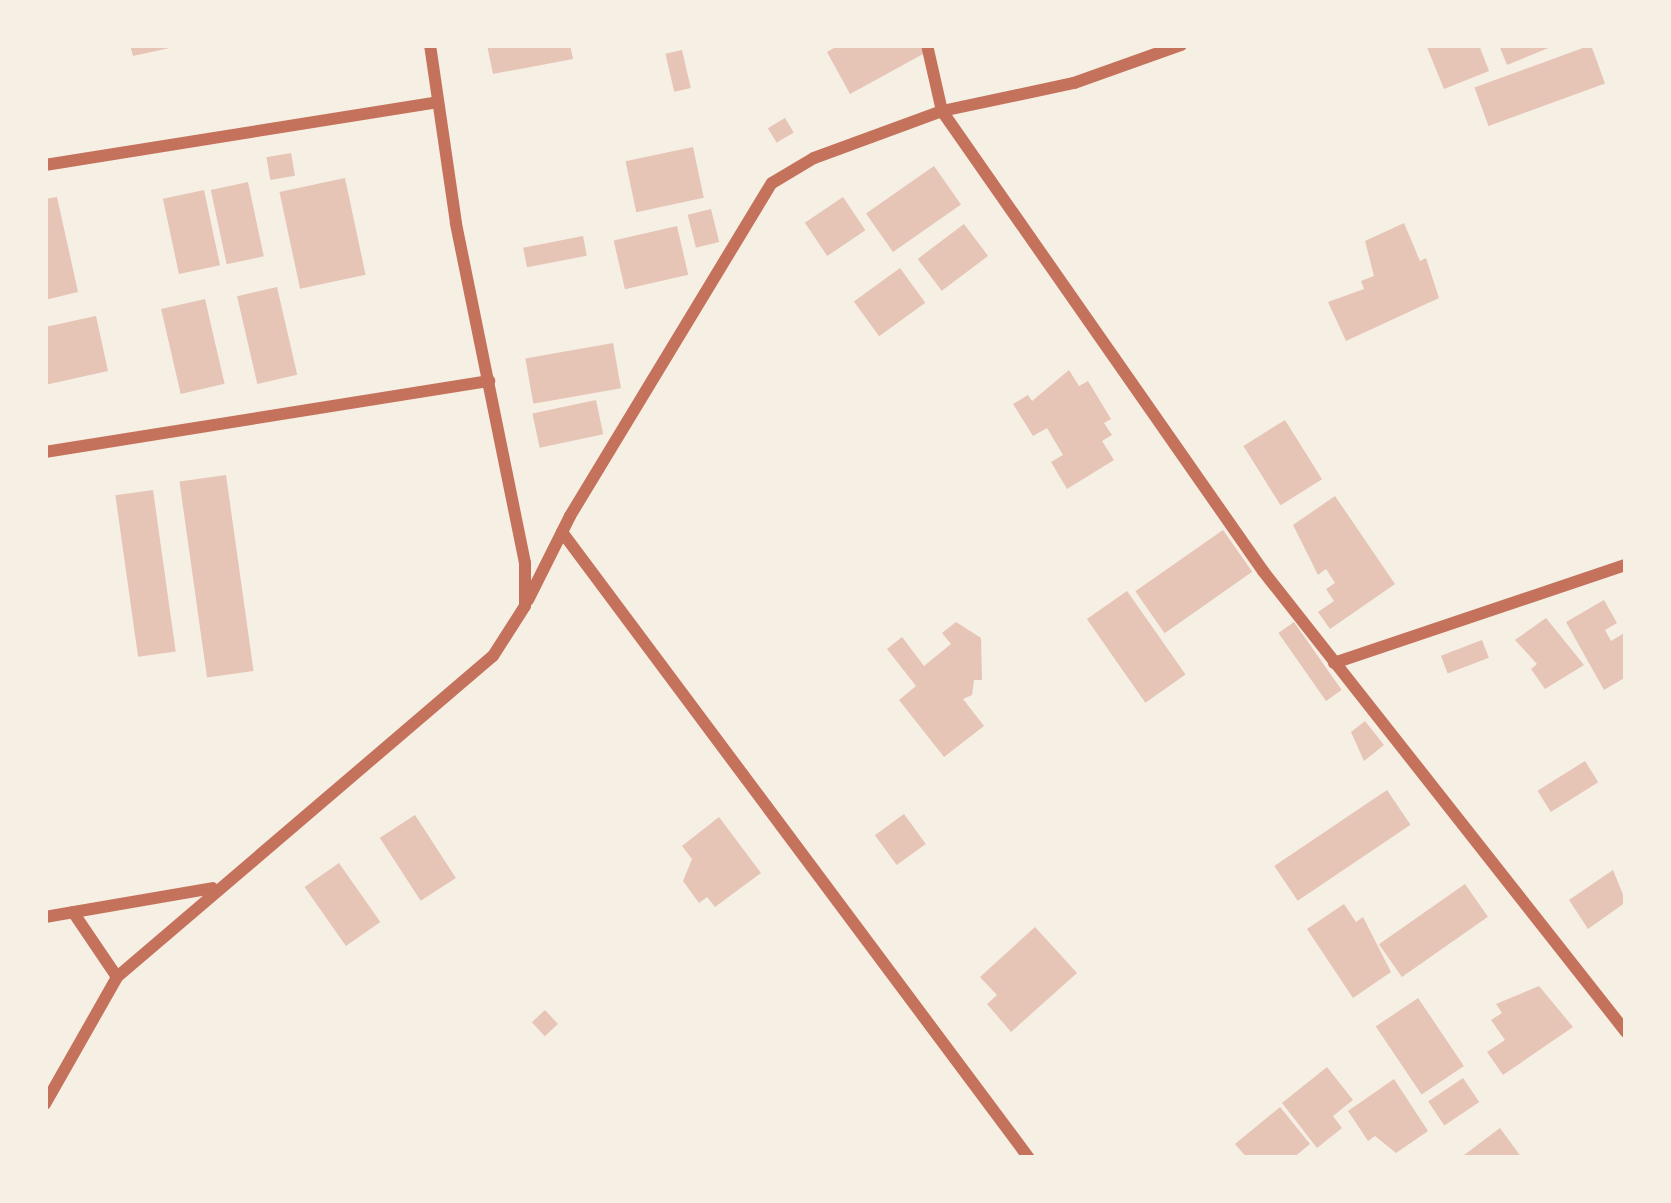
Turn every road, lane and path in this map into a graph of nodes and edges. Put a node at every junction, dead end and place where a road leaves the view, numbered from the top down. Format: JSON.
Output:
{"nodes":[{"id":1,"x":430,"y":45,"type":"edge"},
{"id":2,"x":927,"y":45,"type":"edge"},
{"id":3,"x":1181,"y":45,"type":"edge"},
{"id":4,"x":438,"y":102,"type":"junction"},
{"id":5,"x":943,"y":111,"type":"junction"},
{"id":6,"x":45,"y":165,"type":"edge"},
{"id":7,"x":489,"y":381,"type":"junction"},
{"id":8,"x":45,"y":452,"type":"edge"},
{"id":9,"x":562,"y":532,"type":"junction"},
{"id":10,"x":1626,"y":565,"type":"edge"},
{"id":11,"x":525,"y":607,"type":"junction"},
{"id":12,"x":1334,"y":663,"type":"junction"},
{"id":13,"x":214,"y":888,"type":"junction"},
{"id":14,"x":73,"y":912,"type":"junction"},
{"id":15,"x":45,"y":917,"type":"edge"},
{"id":16,"x":117,"y":977,"type":"junction"},
{"id":17,"x":1626,"y":1032,"type":"edge"},
{"id":18,"x":45,"y":1103,"type":"edge"},
{"id":19,"x":1028,"y":1158,"type":"edge"}],
"edges":[{"from":1,"to":4,"type":"street"},
{"from":2,"to":5,"type":"street"},
{"from":3,"to":5,"type":"street"},
{"from":4,"to":6,"type":"street"},
{"from":4,"to":7,"type":"street"},
{"from":5,"to":9,"type":"street"},
{"from":5,"to":12,"type":"street"},
{"from":7,"to":8,"type":"street"},
{"from":7,"to":11,"type":"street"},
{"from":9,"to":11,"type":"street"},
{"from":9,"to":19,"type":"street"},
{"from":10,"to":12,"type":"street"},
{"from":11,"to":13,"type":"street"},
{"from":12,"to":17,"type":"street"},
{"from":13,"to":14,"type":"street"},
{"from":13,"to":16,"type":"street"},
{"from":14,"to":15,"type":"street"},
{"from":14,"to":16,"type":"street"},
{"from":16,"to":18,"type":"street"}]}
